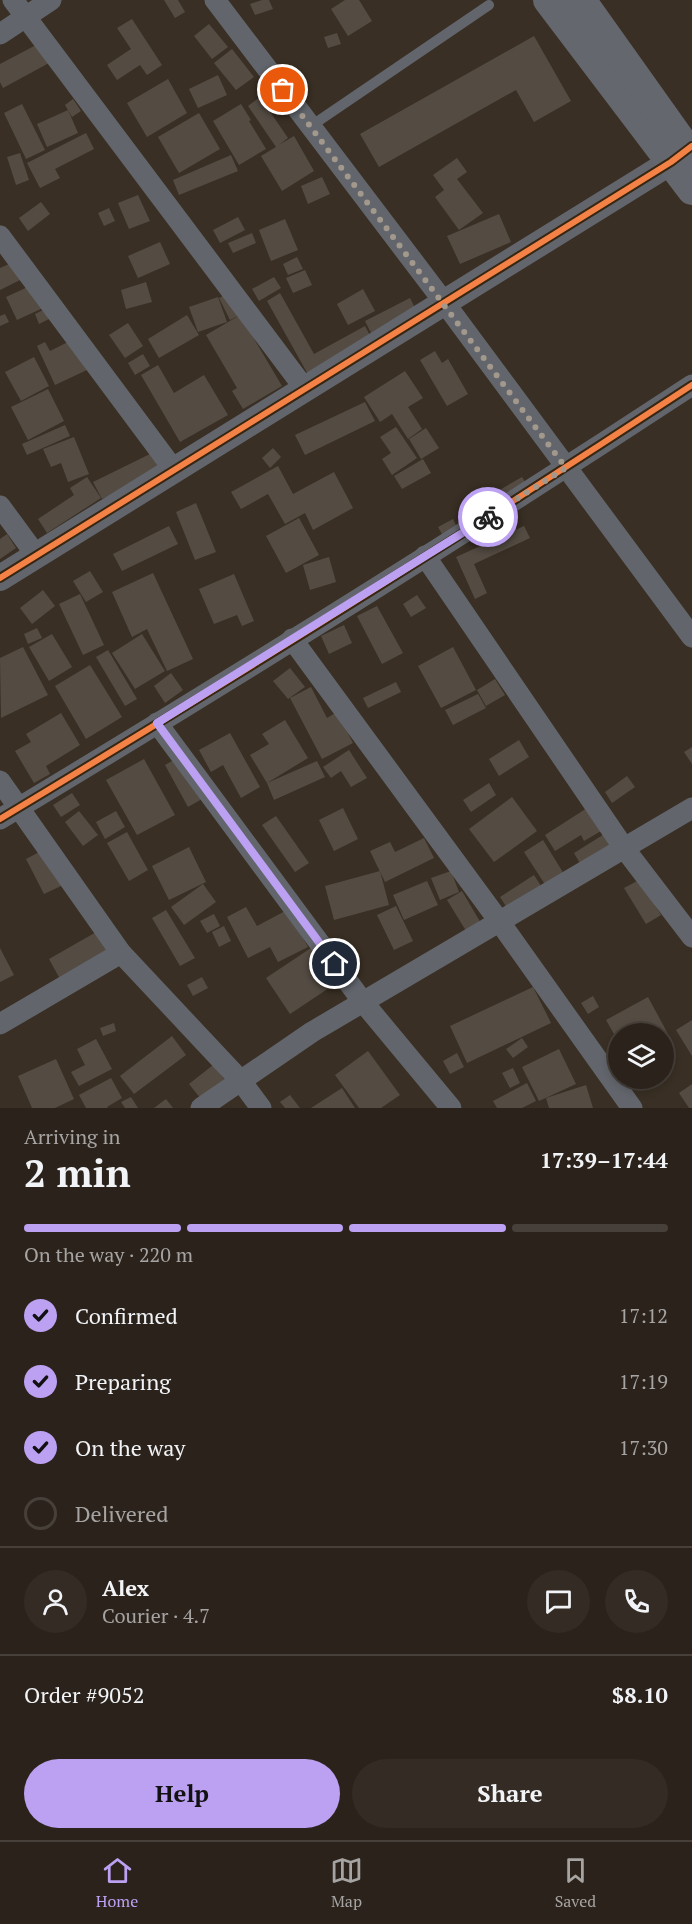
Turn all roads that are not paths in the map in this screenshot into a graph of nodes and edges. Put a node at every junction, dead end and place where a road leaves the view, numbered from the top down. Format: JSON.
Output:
{"nodes":[{"id":1,"x":13,"y":0,"type":"edge"},
{"id":2,"x":51,"y":0,"type":"edge"},
{"id":3,"x":215,"y":0,"type":"edge"},
{"id":4,"x":548,"y":0,"type":"edge"},
{"id":5,"x":581,"y":0,"type":"edge"},
{"id":6,"x":489,"y":5,"type":"dead end"},
{"id":7,"x":26,"y":17,"type":"junction"},
{"id":8,"x":0,"y":34,"type":"edge"},
{"id":9,"x":311,"y":126,"type":"junction"},
{"id":10,"x":686,"y":153,"type":"edge"},
{"id":11,"x":692,"y":190,"type":"edge"},
{"id":12,"x":0,"y":236,"type":"edge"},
{"id":13,"x":444,"y":302,"type":"junction"},
{"id":14,"x":692,"y":385,"type":"edge"},
{"id":15,"x":305,"y":389,"type":"junction"},
{"id":16,"x":566,"y":468,"type":"junction"},
{"id":17,"x":174,"y":470,"type":"junction"},
{"id":18,"x":0,"y":506,"type":"edge"},
{"id":19,"x":36,"y":555,"type":"junction"},
{"id":20,"x":425,"y":556,"type":"junction"},
{"id":21,"x":0,"y":578,"type":"edge"},
{"id":22,"x":692,"y":637,"type":"edge"},
{"id":23,"x":292,"y":639,"type":"junction"},
{"id":24,"x":157,"y":723,"type":"junction"},
{"id":25,"x":0,"y":781,"type":"edge"},
{"id":26,"x":18,"y":808,"type":"junction"},
{"id":27,"x":692,"y":808,"type":"edge"},
{"id":28,"x":0,"y":819,"type":"edge"},
{"id":29,"x":624,"y":848,"type":"junction"},
{"id":30,"x":499,"y":921,"type":"junction"},
{"id":31,"x":692,"y":937,"type":"edge"},
{"id":32,"x":121,"y":953,"type":"junction"},
{"id":33,"x":363,"y":1002,"type":"junction"},
{"id":34,"x":0,"y":1024,"type":"edge"},
{"id":35,"x":241,"y":1081,"type":"junction"},
{"id":36,"x":201,"y":1108,"type":"edge"},
{"id":37,"x":261,"y":1108,"type":"edge"},
{"id":38,"x":451,"y":1108,"type":"edge"},
{"id":39,"x":632,"y":1108,"type":"edge"}],
"edges":[{"from":1,"to":7,"type":"street"},
{"from":2,"to":7,"type":"street"},
{"from":3,"to":9,"type":"street"},
{"from":4,"to":10,"type":"main road"},
{"from":5,"to":10,"type":"main road"},
{"from":6,"to":9,"type":"lane"},
{"from":7,"to":8,"type":"street"},
{"from":7,"to":15,"type":"street"},
{"from":9,"to":13,"type":"street"},
{"from":10,"to":11,"type":"main road"},
{"from":10,"to":13,"type":"street"},
{"from":12,"to":17,"type":"street"},
{"from":13,"to":15,"type":"street"},
{"from":13,"to":16,"type":"street"},
{"from":14,"to":16,"type":"street"},
{"from":15,"to":17,"type":"street"},
{"from":16,"to":20,"type":"street"},
{"from":16,"to":22,"type":"street"},
{"from":17,"to":19,"type":"street"},
{"from":18,"to":19,"type":"street"},
{"from":19,"to":21,"type":"street"},
{"from":20,"to":23,"type":"street"},
{"from":20,"to":29,"type":"street"},
{"from":23,"to":24,"type":"street"},
{"from":23,"to":30,"type":"street"},
{"from":24,"to":26,"type":"street"},
{"from":24,"to":33,"type":"street"},
{"from":25,"to":26,"type":"street"},
{"from":26,"to":28,"type":"street"},
{"from":26,"to":32,"type":"street"},
{"from":27,"to":29,"type":"street"},
{"from":29,"to":30,"type":"street"},
{"from":29,"to":31,"type":"street"},
{"from":30,"to":33,"type":"street"},
{"from":30,"to":39,"type":"street"},
{"from":32,"to":34,"type":"street"},
{"from":32,"to":35,"type":"street"},
{"from":33,"to":35,"type":"street"},
{"from":33,"to":38,"type":"street"},
{"from":35,"to":36,"type":"street"},
{"from":35,"to":37,"type":"street"}]}
